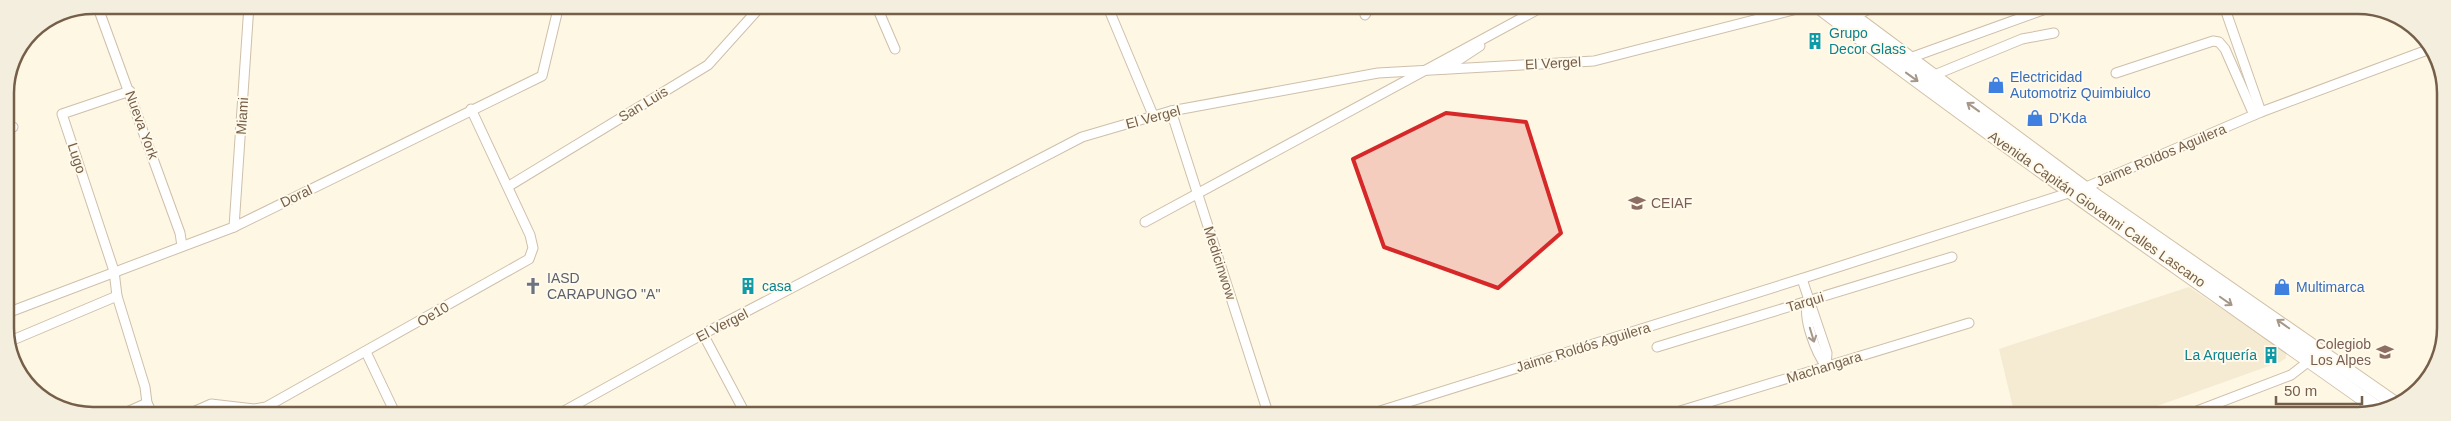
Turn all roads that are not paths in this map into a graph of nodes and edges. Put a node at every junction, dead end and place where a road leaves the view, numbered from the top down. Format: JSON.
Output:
{"nodes":[{"id":1,"x":100,"y":14,"type":"edge"},
{"id":2,"x":248,"y":14,"type":"edge"},
{"id":3,"x":557,"y":14,"type":"edge"},
{"id":4,"x":754,"y":14,"type":"edge"},
{"id":5,"x":880,"y":14,"type":"edge"},
{"id":6,"x":1111,"y":14,"type":"edge"},
{"id":7,"x":1526,"y":14,"type":"edge"},
{"id":8,"x":1529,"y":14,"type":"edge"},
{"id":9,"x":1778,"y":14,"type":"edge"},
{"id":10,"x":1828,"y":14,"type":"edge"},
{"id":11,"x":1849,"y":14,"type":"edge"},
{"id":12,"x":1857,"y":14,"type":"edge"},
{"id":13,"x":2032,"y":14,"type":"edge"},
{"id":14,"x":2227,"y":14,"type":"edge"},
{"id":15,"x":1852,"y":16,"type":"junction"},
{"id":16,"x":2054,"y":33,"type":"dead end"},
{"id":17,"x":895,"y":49,"type":"dead end"},
{"id":18,"x":2425,"y":50,"type":"edge"},
{"id":19,"x":1908,"y":59,"type":"junction"},
{"id":20,"x":1445,"y":70,"type":"junction"},
{"id":21,"x":2116,"y":73,"type":"dead end"},
{"id":22,"x":1932,"y":76,"type":"junction"},
{"id":23,"x":130,"y":90,"type":"junction"},
{"id":24,"x":471,"y":109,"type":"junction"},
{"id":25,"x":1171,"y":111,"type":"junction"},
{"id":26,"x":2258,"y":114,"type":"junction"},
{"id":27,"x":1152,"y":115,"type":"junction"},
{"id":28,"x":509,"y":186,"type":"junction"},
{"id":29,"x":2078,"y":190,"type":"junction"},
{"id":30,"x":1145,"y":222,"type":"dead end"},
{"id":31,"x":234,"y":227,"type":"junction"},
{"id":32,"x":182,"y":246,"type":"junction"},
{"id":33,"x":1952,"y":257,"type":"dead end"},
{"id":34,"x":114,"y":271,"type":"junction"},
{"id":35,"x":1802,"y":279,"type":"junction"},
{"id":36,"x":117,"y":296,"type":"junction"},
{"id":37,"x":1808,"y":302,"type":"junction"},
{"id":38,"x":14,"y":311,"type":"edge"},
{"id":39,"x":1969,"y":323,"type":"dead end"},
{"id":40,"x":703,"y":334,"type":"junction"},
{"id":41,"x":15,"y":339,"type":"edge"},
{"id":42,"x":1657,"y":347,"type":"dead end"},
{"id":43,"x":2321,"y":351,"type":"junction"},
{"id":44,"x":366,"y":352,"type":"junction"},
{"id":45,"x":2310,"y":360,"type":"junction"},
{"id":46,"x":1826,"y":366,"type":"junction"},
{"id":47,"x":2390,"y":400,"type":"edge"},
{"id":48,"x":147,"y":403,"type":"junction"},
{"id":49,"x":2374,"y":406,"type":"edge"},
{"id":50,"x":138,"y":407,"type":"edge"},
{"id":51,"x":145,"y":407,"type":"edge"},
{"id":52,"x":149,"y":407,"type":"edge"},
{"id":53,"x":204,"y":407,"type":"edge"},
{"id":54,"x":243,"y":407,"type":"edge"},
{"id":55,"x":266,"y":407,"type":"edge"},
{"id":56,"x":392,"y":407,"type":"edge"},
{"id":57,"x":571,"y":407,"type":"edge"},
{"id":58,"x":741,"y":407,"type":"edge"},
{"id":59,"x":1267,"y":407,"type":"edge"},
{"id":60,"x":1393,"y":407,"type":"edge"},
{"id":61,"x":1690,"y":407,"type":"edge"},
{"id":62,"x":2207,"y":407,"type":"edge"}],
"edges":[{"from":1,"to":23,"type":"street","name":"Nueva York"},
{"from":2,"to":31,"type":"street","name":"Miami"},
{"from":3,"to":24,"type":"street","name":"Doral"},
{"from":4,"to":28,"type":"street","name":"San Luis"},
{"from":5,"to":17,"type":"street"},
{"from":6,"to":27,"type":"street"},
{"from":7,"to":20,"type":"street"},
{"from":8,"to":30,"type":"street"},
{"from":9,"to":20,"type":"street","name":"El Vergel"},
{"from":10,"to":29,"type":"main road","name":"Avenida Capitán Giovanni Calles Lascano","one_way":true},
{"from":11,"to":15,"type":"main road","name":"Avenida Capitán Giovanni Calles Lascano"},
{"from":12,"to":15,"type":"street"},
{"from":13,"to":19,"type":"street"},
{"from":14,"to":26,"type":"street"},
{"from":15,"to":19,"type":"main road","name":"Avenida Capitán Giovanni Calles Lascano"},
{"from":16,"to":22,"type":"street"},
{"from":18,"to":26,"type":"street","name":"Jaime Roldos Aguilera"},
{"from":19,"to":22,"type":"main road","name":"Avenida Capitán Giovanni Calles Lascano"},
{"from":20,"to":25,"type":"street","name":"El Vergel"},
{"from":21,"to":26,"type":"street"},
{"from":29,"to":22,"type":"main road","name":"Avenida Capitán Giovanni Calles Lascano","one_way":true},
{"from":23,"to":32,"type":"street","name":"Nueva York"},
{"from":23,"to":34,"type":"street","name":"Lugo"},
{"from":24,"to":28,"type":"street","name":"Oe10"},
{"from":24,"to":31,"type":"street","name":"Doral"},
{"from":25,"to":27,"type":"street","name":"El Vergel"},
{"from":25,"to":59,"type":"street","name":"Medicinwow"},
{"from":26,"to":29,"type":"street","name":"Jaime Roldos Aguilera"},
{"from":27,"to":40,"type":"street","name":"El Vergel"},
{"from":28,"to":44,"type":"street","name":"Oe10"},
{"from":29,"to":35,"type":"street","name":"Jaime Roldos Aguilera"},
{"from":43,"to":29,"type":"main road","name":"Avenida Capitán Giovanni Calles Lascano","one_way":true},
{"from":29,"to":45,"type":"main road","name":"Avenida Capitán Giovanni Calles Lascano","one_way":true},
{"from":31,"to":32,"type":"street","name":"Doral"},
{"from":32,"to":34,"type":"street","name":"Doral"},
{"from":33,"to":37,"type":"street","name":"Tarqui"},
{"from":34,"to":36,"type":"street"},
{"from":34,"to":38,"type":"street","name":"Doral"},
{"from":35,"to":37,"type":"street"},
{"from":35,"to":60,"type":"street","name":"Jaime Roldós Aguilera"},
{"from":36,"to":41,"type":"street"},
{"from":36,"to":48,"type":"street"},
{"from":37,"to":42,"type":"street","name":"Tarqui"},
{"from":37,"to":46,"type":"street"},
{"from":39,"to":46,"type":"street","name":"Machangara"},
{"from":40,"to":57,"type":"street","name":"El Vergel"},
{"from":40,"to":58,"type":"street"},
{"from":43,"to":45,"type":"street"},
{"from":43,"to":47,"type":"main road","name":"Avenida Capitán Giovanni Calles Lascano"},
{"from":44,"to":55,"type":"street","name":"Oe10"},
{"from":44,"to":56,"type":"street"},
{"from":45,"to":49,"type":"main road","name":"Avenida Capitán Giovanni Calles Lascano"},
{"from":45,"to":62,"type":"street"},
{"from":46,"to":61,"type":"street","name":"Machangara"},
{"from":48,"to":50,"type":"street"},
{"from":48,"to":51,"type":"street"},
{"from":48,"to":52,"type":"street"},
{"from":53,"to":54,"type":"street","name":"Oe10"}]}
